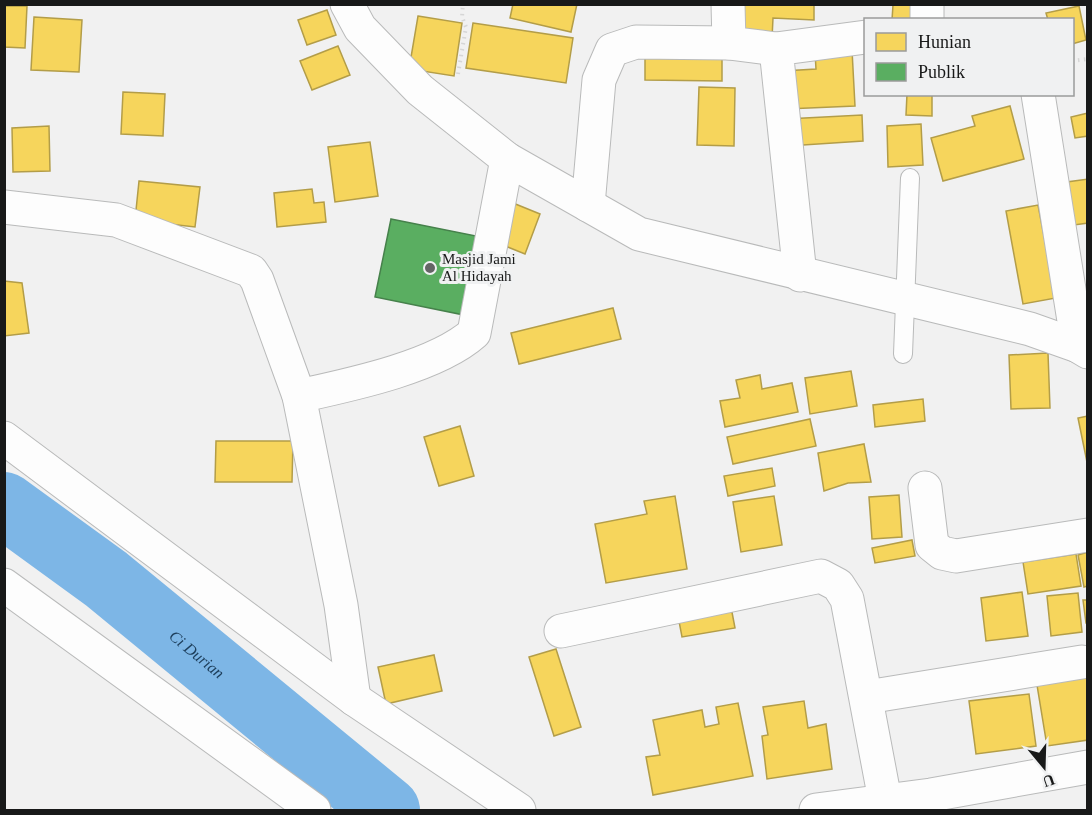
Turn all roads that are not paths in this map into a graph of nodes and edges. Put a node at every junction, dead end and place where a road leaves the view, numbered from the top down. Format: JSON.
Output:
{"nodes":[{"id":1,"x":347,"y":4,"type":"edge"},
{"id":2,"x":728,"y":4,"type":"edge"},
{"id":3,"x":864,"y":37,"type":"edge"},
{"id":4,"x":729,"y":44,"type":"junction"},
{"id":5,"x":776,"y":49,"type":"junction"},
{"id":6,"x":1038,"y":96,"type":"edge"},
{"id":7,"x":507,"y":159,"type":"junction"},
{"id":8,"x":910,"y":178,"type":"dead end"},
{"id":9,"x":588,"y":205,"type":"junction"},
{"id":10,"x":4,"y":207,"type":"edge"},
{"id":11,"x":800,"y":275,"type":"junction"},
{"id":12,"x":905,"y":300,"type":"junction"},
{"id":13,"x":1083,"y":349,"type":"edge"},
{"id":14,"x":903,"y":354,"type":"dead end"},
{"id":15,"x":299,"y":396,"type":"junction"},
{"id":16,"x":4,"y":438,"type":"edge"},
{"id":17,"x":924,"y":488,"type":"dead end"},
{"id":18,"x":1088,"y":535,"type":"edge"},
{"id":19,"x":4,"y":585,"type":"edge"},
{"id":20,"x":561,"y":631,"type":"dead end"},
{"id":21,"x":1082,"y":662,"type":"dead end"},
{"id":22,"x":867,"y":697,"type":"junction"},
{"id":23,"x":354,"y":699,"type":"junction"},
{"id":24,"x":1088,"y":767,"type":"edge"},
{"id":25,"x":885,"y":800,"type":"junction"},
{"id":26,"x":932,"y":803,"type":"edge"},
{"id":27,"x":314,"y":810,"type":"edge"},
{"id":28,"x":519,"y":810,"type":"edge"},
{"id":29,"x":816,"y":810,"type":"edge"}],
"edges":[{"from":1,"to":7,"type":"street"},
{"from":2,"to":4,"type":"street"},
{"from":3,"to":5,"type":"street"},
{"from":4,"to":5,"type":"street"},
{"from":4,"to":9,"type":"street"},
{"from":5,"to":11,"type":"street"},
{"from":6,"to":13,"type":"street"},
{"from":7,"to":9,"type":"street"},
{"from":7,"to":15,"type":"street"},
{"from":8,"to":12,"type":"lane"},
{"from":9,"to":11,"type":"street"},
{"from":10,"to":15,"type":"street"},
{"from":11,"to":12,"type":"street"},
{"from":12,"to":13,"type":"street"},
{"from":12,"to":14,"type":"lane"},
{"from":15,"to":23,"type":"street"},
{"from":16,"to":23,"type":"street"},
{"from":17,"to":18,"type":"street"},
{"from":19,"to":27,"type":"street"},
{"from":20,"to":22,"type":"street"},
{"from":21,"to":22,"type":"street"},
{"from":22,"to":25,"type":"street"},
{"from":23,"to":28,"type":"street"},
{"from":24,"to":26,"type":"street"},
{"from":25,"to":26,"type":"street"},
{"from":25,"to":29,"type":"street"}]}
